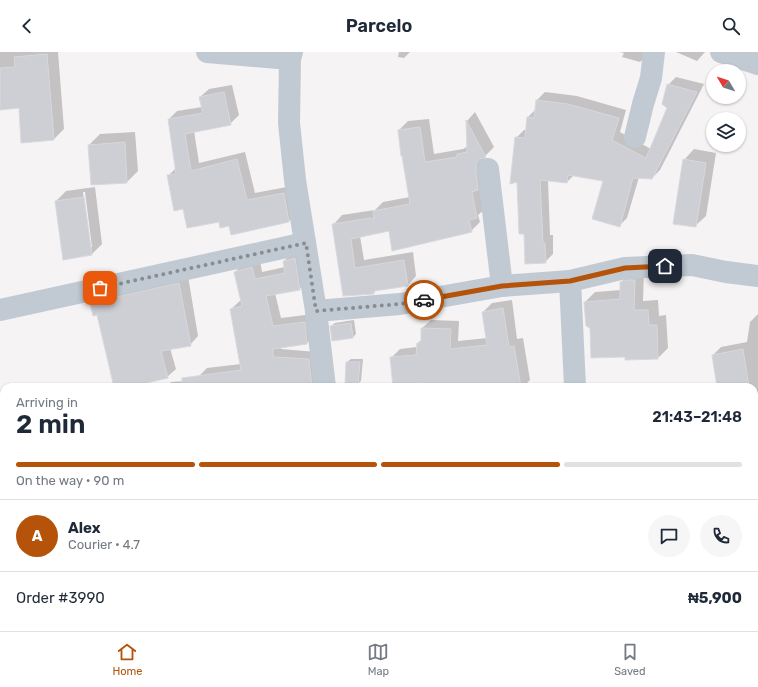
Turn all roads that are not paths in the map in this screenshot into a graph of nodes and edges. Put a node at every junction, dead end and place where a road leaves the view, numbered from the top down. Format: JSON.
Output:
{"nodes":[{"id":1,"x":207,"y":52,"type":"edge"},
{"id":2,"x":654,"y":52,"type":"edge"},
{"id":3,"x":721,"y":52,"type":"edge"},
{"id":4,"x":291,"y":56,"type":"edge"},
{"id":5,"x":758,"y":64,"type":"edge"},
{"id":6,"x":635,"y":137,"type":"dead end"},
{"id":7,"x":488,"y":169,"type":"dead end"},
{"id":8,"x":306,"y":243,"type":"junction"},
{"id":9,"x":758,"y":276,"type":"edge"},
{"id":10,"x":570,"y":281,"type":"junction"},
{"id":11,"x":502,"y":286,"type":"junction"},
{"id":12,"x":0,"y":310,"type":"edge"},
{"id":13,"x":316,"y":311,"type":"junction"},
{"id":14,"x":325,"y":383,"type":"edge"},
{"id":15,"x":575,"y":383,"type":"edge"}],
"edges":[{"from":1,"to":4,"type":"street"},
{"from":2,"to":6,"type":"street"},
{"from":3,"to":5,"type":"street"},
{"from":4,"to":8,"type":"street"},
{"from":7,"to":11,"type":"street"},
{"from":8,"to":12,"type":"street"},
{"from":8,"to":13,"type":"street"},
{"from":9,"to":10,"type":"street"},
{"from":10,"to":11,"type":"street"},
{"from":10,"to":15,"type":"street"},
{"from":11,"to":13,"type":"street"},
{"from":13,"to":14,"type":"street"}]}
